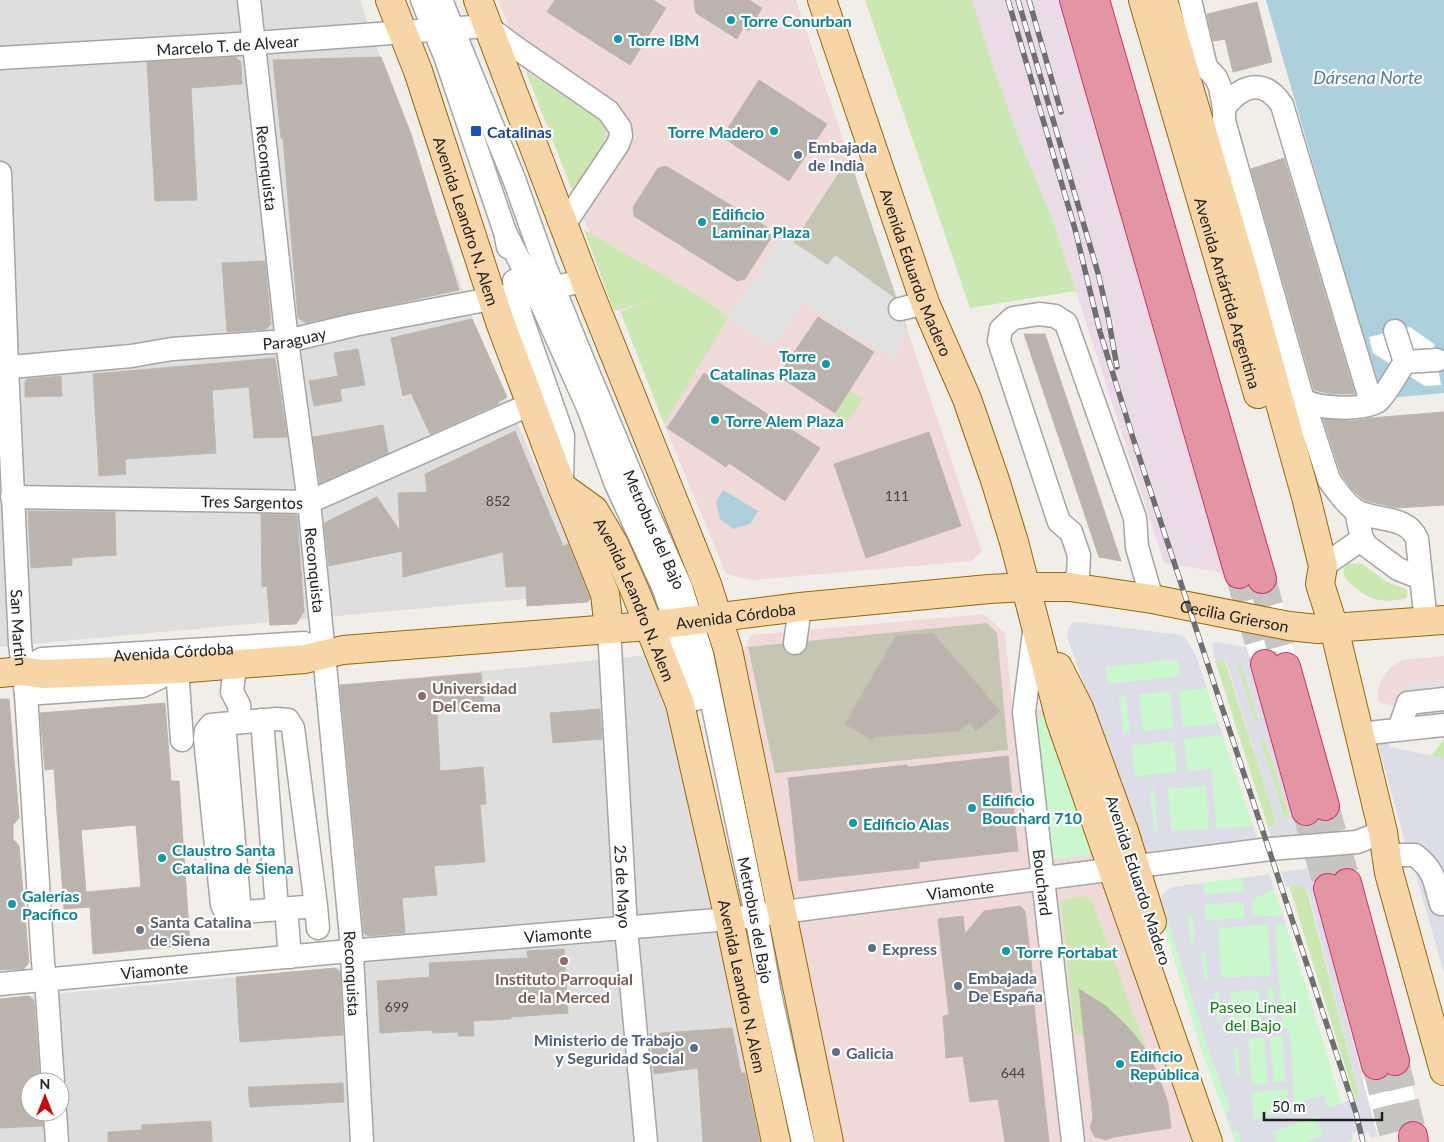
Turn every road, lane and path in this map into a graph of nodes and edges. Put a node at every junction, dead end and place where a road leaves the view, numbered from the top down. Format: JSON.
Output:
{"nodes":[{"id":1,"x":249,"y":0,"type":"edge"},
{"id":2,"x":390,"y":0,"type":"edge"},
{"id":3,"x":422,"y":0,"type":"edge"},
{"id":4,"x":441,"y":0,"type":"edge"},
{"id":5,"x":478,"y":0,"type":"edge"},
{"id":6,"x":822,"y":0,"type":"edge"},
{"id":7,"x":840,"y":0,"type":"edge"},
{"id":8,"x":1074,"y":0,"type":"edge"},
{"id":9,"x":1096,"y":0,"type":"edge"},
{"id":10,"x":1143,"y":0,"type":"edge"},
{"id":11,"x":1163,"y":0,"type":"edge"},
{"id":12,"x":1190,"y":0,"type":"edge"},
{"id":13,"x":487,"y":26,"type":"junction"},
{"id":14,"x":443,"y":29,"type":"junction"},
{"id":15,"x":404,"y":33,"type":"junction"},
{"id":16,"x":255,"y":44,"type":"junction"},
{"id":17,"x":0,"y":58,"type":"edge"},
{"id":18,"x":1224,"y":108,"type":"junction"},
{"id":19,"x":0,"y":173,"type":"edge"},
{"id":20,"x":564,"y":225,"type":"junction"},
{"id":21,"x":585,"y":282,"type":"junction"},
{"id":22,"x":524,"y":293,"type":"junction"},
{"id":23,"x":1395,"y":331,"type":"dead end"},
{"id":24,"x":287,"y":341,"type":"junction"},
{"id":25,"x":1437,"y":360,"type":"dead end"},
{"id":26,"x":1405,"y":362,"type":"junction"},
{"id":27,"x":3,"y":367,"type":"edge"},
{"id":28,"x":967,"y":399,"type":"junction"},
{"id":29,"x":1303,"y":400,"type":"junction"},
{"id":30,"x":1378,"y":401,"type":"junction"},
{"id":31,"x":531,"y":404,"type":"junction"},
{"id":32,"x":562,"y":487,"type":"junction"},
{"id":33,"x":12,"y":497,"type":"junction"},
{"id":34,"x":309,"y":502,"type":"junction"},
{"id":35,"x":1356,"y":511,"type":"junction"},
{"id":36,"x":1362,"y":539,"type":"junction"},
{"id":37,"x":1322,"y":574,"type":"junction"},
{"id":38,"x":1421,"y":578,"type":"junction"},
{"id":39,"x":1026,"y":587,"type":"junction"},
{"id":40,"x":1070,"y":587,"type":"junction"},
{"id":41,"x":1152,"y":599,"type":"junction"},
{"id":42,"x":800,"y":608,"type":"junction"},
{"id":43,"x":696,"y":620,"type":"junction"},
{"id":44,"x":1435,"y":621,"type":"edge"},
{"id":45,"x":1035,"y":623,"type":"junction"},
{"id":46,"x":648,"y":626,"type":"junction"},
{"id":47,"x":1334,"y":628,"type":"junction"},
{"id":48,"x":610,"y":629,"type":"junction"},
{"id":49,"x":795,"y":643,"type":"dead end"},
{"id":50,"x":324,"y":654,"type":"junction"},
{"id":51,"x":235,"y":665,"type":"junction"},
{"id":52,"x":1275,"y":666,"type":"tunnel mouth"},
{"id":53,"x":177,"y":669,"type":"junction"},
{"id":54,"x":16,"y":679,"type":"edge"},
{"id":55,"x":1444,"y":699,"type":"edge"},
{"id":56,"x":262,"y":720,"type":"junction"},
{"id":57,"x":232,"y":723,"type":"junction"},
{"id":58,"x":1444,"y":725,"type":"edge"},
{"id":59,"x":1399,"y":729,"type":"junction"},
{"id":60,"x":1359,"y":734,"type":"junction"},
{"id":61,"x":182,"y":740,"type":"dead end"},
{"id":62,"x":1316,"y":808,"type":"tunnel mouth"},
{"id":63,"x":1383,"y":832,"type":"junction"},
{"id":64,"x":1398,"y":855,"type":"junction"},
{"id":65,"x":1124,"y":868,"type":"junction"},
{"id":66,"x":1042,"y":879,"type":"junction"},
{"id":67,"x":1338,"y":886,"type":"tunnel mouth"},
{"id":68,"x":1441,"y":904,"type":"dead end"},
{"id":69,"x":316,"y":906,"type":"junction"},
{"id":70,"x":281,"y":908,"type":"junction"},
{"id":71,"x":752,"y":915,"type":"junction"},
{"id":72,"x":318,"y":928,"type":"dead end"},
{"id":73,"x":626,"y":928,"type":"junction"},
{"id":74,"x":352,"y":951,"type":"junction"},
{"id":75,"x":290,"y":957,"type":"junction"},
{"id":76,"x":45,"y":980,"type":"junction"},
{"id":77,"x":0,"y":984,"type":"edge"},
{"id":78,"x":1444,"y":1010,"type":"edge"},
{"id":79,"x":1385,"y":1063,"type":"tunnel mouth"},
{"id":80,"x":1444,"y":1071,"type":"edge"},
{"id":81,"x":52,"y":1072,"type":"edge"},
{"id":82,"x":56,"y":1122,"type":"edge"},
{"id":83,"x":57,"y":1142,"type":"edge"},
{"id":84,"x":362,"y":1142,"type":"edge"},
{"id":85,"x":646,"y":1142,"type":"edge"},
{"id":86,"x":776,"y":1142,"type":"edge"},
{"id":87,"x":793,"y":1142,"type":"edge"},
{"id":88,"x":804,"y":1142,"type":"edge"},
{"id":89,"x":829,"y":1142,"type":"edge"},
{"id":90,"x":1073,"y":1142,"type":"edge"},
{"id":91,"x":1208,"y":1142,"type":"edge"},
{"id":92,"x":1228,"y":1142,"type":"edge"}],
"edges":[{"from":1,"to":16,"type":"street","name":"Reconquista"},
{"from":2,"to":15,"type":"main road","name":"Avenida Leandro N. Alem"},
{"from":3,"to":14,"type":"street","name":"Metrobus del Bajo"},
{"from":4,"to":14,"type":"street","name":"Metrobus del Bajo"},
{"from":5,"to":13,"type":"main road","name":"Avenida Leandro N. Alem"},
{"from":6,"to":28,"type":"main road","name":"Avenida Eduardo Madero"},
{"from":7,"to":28,"type":"main road","name":"Avenida Eduardo Madero"},
{"from":8,"to":9,"type":"highway"},
{"from":10,"to":37,"type":"main road","name":"Avenida Antártida Argentina"},
{"from":11,"to":37,"type":"main road","name":"Avenida Antártida Argentina"},
{"from":12,"to":18,"type":"street"},
{"from":13,"to":14,"type":"street","name":"Marcelo T. de Alvear"},
{"from":13,"to":20,"type":"main road","name":"Avenida Leandro N. Alem"},
{"from":13,"to":20,"type":"street"},
{"from":14,"to":15,"type":"street","name":"Marcelo T. de Alvear"},
{"from":14,"to":22,"type":"street","name":"Metrobus del Bajo"},
{"from":14,"to":22,"type":"street","name":"Metrobus del Bajo"},
{"from":15,"to":16,"type":"street","name":"Marcelo T. de Alvear"},
{"from":15,"to":22,"type":"main road","name":"Avenida Leandro N. Alem"},
{"from":16,"to":17,"type":"street","name":"Marcelo T. de Alvear"},
{"from":16,"to":24,"type":"street","name":"Reconquista"},
{"from":18,"to":29,"type":"street"},
{"from":18,"to":30,"type":"street"},
{"from":19,"to":27,"type":"street","name":"San Martín"},
{"from":20,"to":21,"type":"main road","name":"Avenida Leandro N. Alem"},
{"from":21,"to":22,"type":"street","name":"Paraguay"},
{"from":21,"to":43,"type":"main road","name":"Avenida Leandro N. Alem"},
{"from":22,"to":24,"type":"street","name":"Paraguay"},
{"from":22,"to":31,"type":"main road","name":"Avenida Leandro N. Alem"},
{"from":22,"to":32,"type":"street","name":"Metrobus del Bajo"},
{"from":22,"to":43,"type":"street","name":"Metrobus del Bajo"},
{"from":23,"to":26,"type":"street"},
{"from":24,"to":27,"type":"street","name":"Paraguay"},
{"from":24,"to":34,"type":"street","name":"Reconquista"},
{"from":25,"to":26,"type":"street"},
{"from":26,"to":30,"type":"street"},
{"from":27,"to":33,"type":"street","name":"San Martín"},
{"from":28,"to":39,"type":"main road","name":"Avenida Eduardo Madero"},
{"from":29,"to":30,"type":"street"},
{"from":29,"to":35,"type":"street"},
{"from":31,"to":32,"type":"main road","name":"Avenida Leandro N. Alem"},
{"from":31,"to":34,"type":"street","name":"Tres Sargentos"},
{"from":32,"to":46,"type":"main road","name":"Avenida Leandro N. Alem"},
{"from":32,"to":48,"type":"main road"},
{"from":33,"to":34,"type":"street","name":"Tres Sargentos"},
{"from":33,"to":54,"type":"street","name":"San Martín"},
{"from":34,"to":50,"type":"street","name":"Reconquista"},
{"from":35,"to":36,"type":"street"},
{"from":35,"to":38,"type":"street"},
{"from":36,"to":37,"type":"street"},
{"from":36,"to":38,"type":"street"},
{"from":37,"to":47,"type":"main road","name":"Avenida Antártida Argentina"},
{"from":38,"to":44,"type":"street"},
{"from":39,"to":40,"type":"main road","name":"Cecilia Grierson"},
{"from":39,"to":42,"type":"main road","name":"Avenida Córdoba"},
{"from":39,"to":45,"type":"main road","name":"Avenida Eduardo Madero"},
{"from":40,"to":41,"type":"main road","name":"Cecilia Grierson"},
{"from":40,"to":41,"type":"street"},
{"from":41,"to":47,"type":"main road","name":"Cecilia Grierson"},
{"from":42,"to":43,"type":"main road","name":"Avenida Córdoba"},
{"from":42,"to":49,"type":"street"},
{"from":43,"to":46,"type":"main road","name":"Avenida Córdoba"},
{"from":43,"to":71,"type":"street","name":"Metrobus del Bajo"},
{"from":43,"to":71,"type":"main road","name":"Avenida Leandro N. Alem"},
{"from":44,"to":47,"type":"main road","name":"Cecilia Grierson"},
{"from":45,"to":65,"type":"main road","name":"Avenida Eduardo Madero"},
{"from":45,"to":66,"type":"street","name":"Bouchard"},
{"from":46,"to":48,"type":"main road","name":"Avenida Córdoba"},
{"from":46,"to":71,"type":"main road","name":"Avenida Leandro N. Alem"},
{"from":47,"to":60,"type":"main road","name":"Avenida Antártida Argentina"},
{"from":48,"to":50,"type":"main road","name":"Avenida Córdoba"},
{"from":48,"to":73,"type":"street","name":"25 de Mayo"},
{"from":50,"to":51,"type":"main road","name":"Avenida Córdoba"},
{"from":50,"to":54,"type":"street","name":"Avenida Córdoba"},
{"from":50,"to":74,"type":"street","name":"Reconquista"},
{"from":51,"to":53,"type":"main road","name":"Avenida Córdoba"},
{"from":51,"to":57,"type":"street"},
{"from":52,"to":62,"type":"highway"},
{"from":53,"to":54,"type":"main road","name":"Avenida Córdoba"},
{"from":53,"to":61,"type":"street"},
{"from":54,"to":76,"type":"street","name":"San Martín"},
{"from":55,"to":59,"type":"street"},
{"from":56,"to":57,"type":"street"},
{"from":56,"to":69,"type":"street"},
{"from":56,"to":70,"type":"street"},
{"from":57,"to":70,"type":"street"},
{"from":58,"to":59,"type":"street"},
{"from":59,"to":60,"type":"street"},
{"from":60,"to":63,"type":"main road","name":"Avenida Antártida Argentina"},
{"from":63,"to":64,"type":"main road"},
{"from":63,"to":65,"type":"street","name":"Viamonte"},
{"from":63,"to":80,"type":"main road"},
{"from":64,"to":68,"type":"street"},
{"from":64,"to":78,"type":"main road"},
{"from":65,"to":66,"type":"street","name":"Viamonte"},
{"from":65,"to":91,"type":"main road","name":"Avenida Eduardo Madero"},
{"from":65,"to":92,"type":"main road","name":"Avenida Eduardo Madero"},
{"from":66,"to":71,"type":"street","name":"Viamonte"},
{"from":66,"to":90,"type":"street","name":"Bouchard"},
{"from":67,"to":79,"type":"highway"},
{"from":69,"to":70,"type":"street"},
{"from":69,"to":72,"type":"street"},
{"from":70,"to":75,"type":"street"},
{"from":71,"to":73,"type":"street","name":"Viamonte"},
{"from":71,"to":86,"type":"main road","name":"Avenida Leandro N. Alem"},
{"from":71,"to":87,"type":"street","name":"Metrobus del Bajo"},
{"from":71,"to":88,"type":"street","name":"Metrobus del Bajo"},
{"from":71,"to":89,"type":"main road","name":"Avenida Leandro N. Alem"},
{"from":73,"to":74,"type":"street","name":"Viamonte"},
{"from":73,"to":85,"type":"street","name":"25 de Mayo"},
{"from":74,"to":75,"type":"street","name":"Viamonte"},
{"from":74,"to":84,"type":"street","name":"Reconquista"},
{"from":75,"to":76,"type":"street","name":"Viamonte"},
{"from":76,"to":77,"type":"street","name":"Viamonte"},
{"from":76,"to":81,"type":"street","name":"San Martín"},
{"from":82,"to":83,"type":"street"}]}
